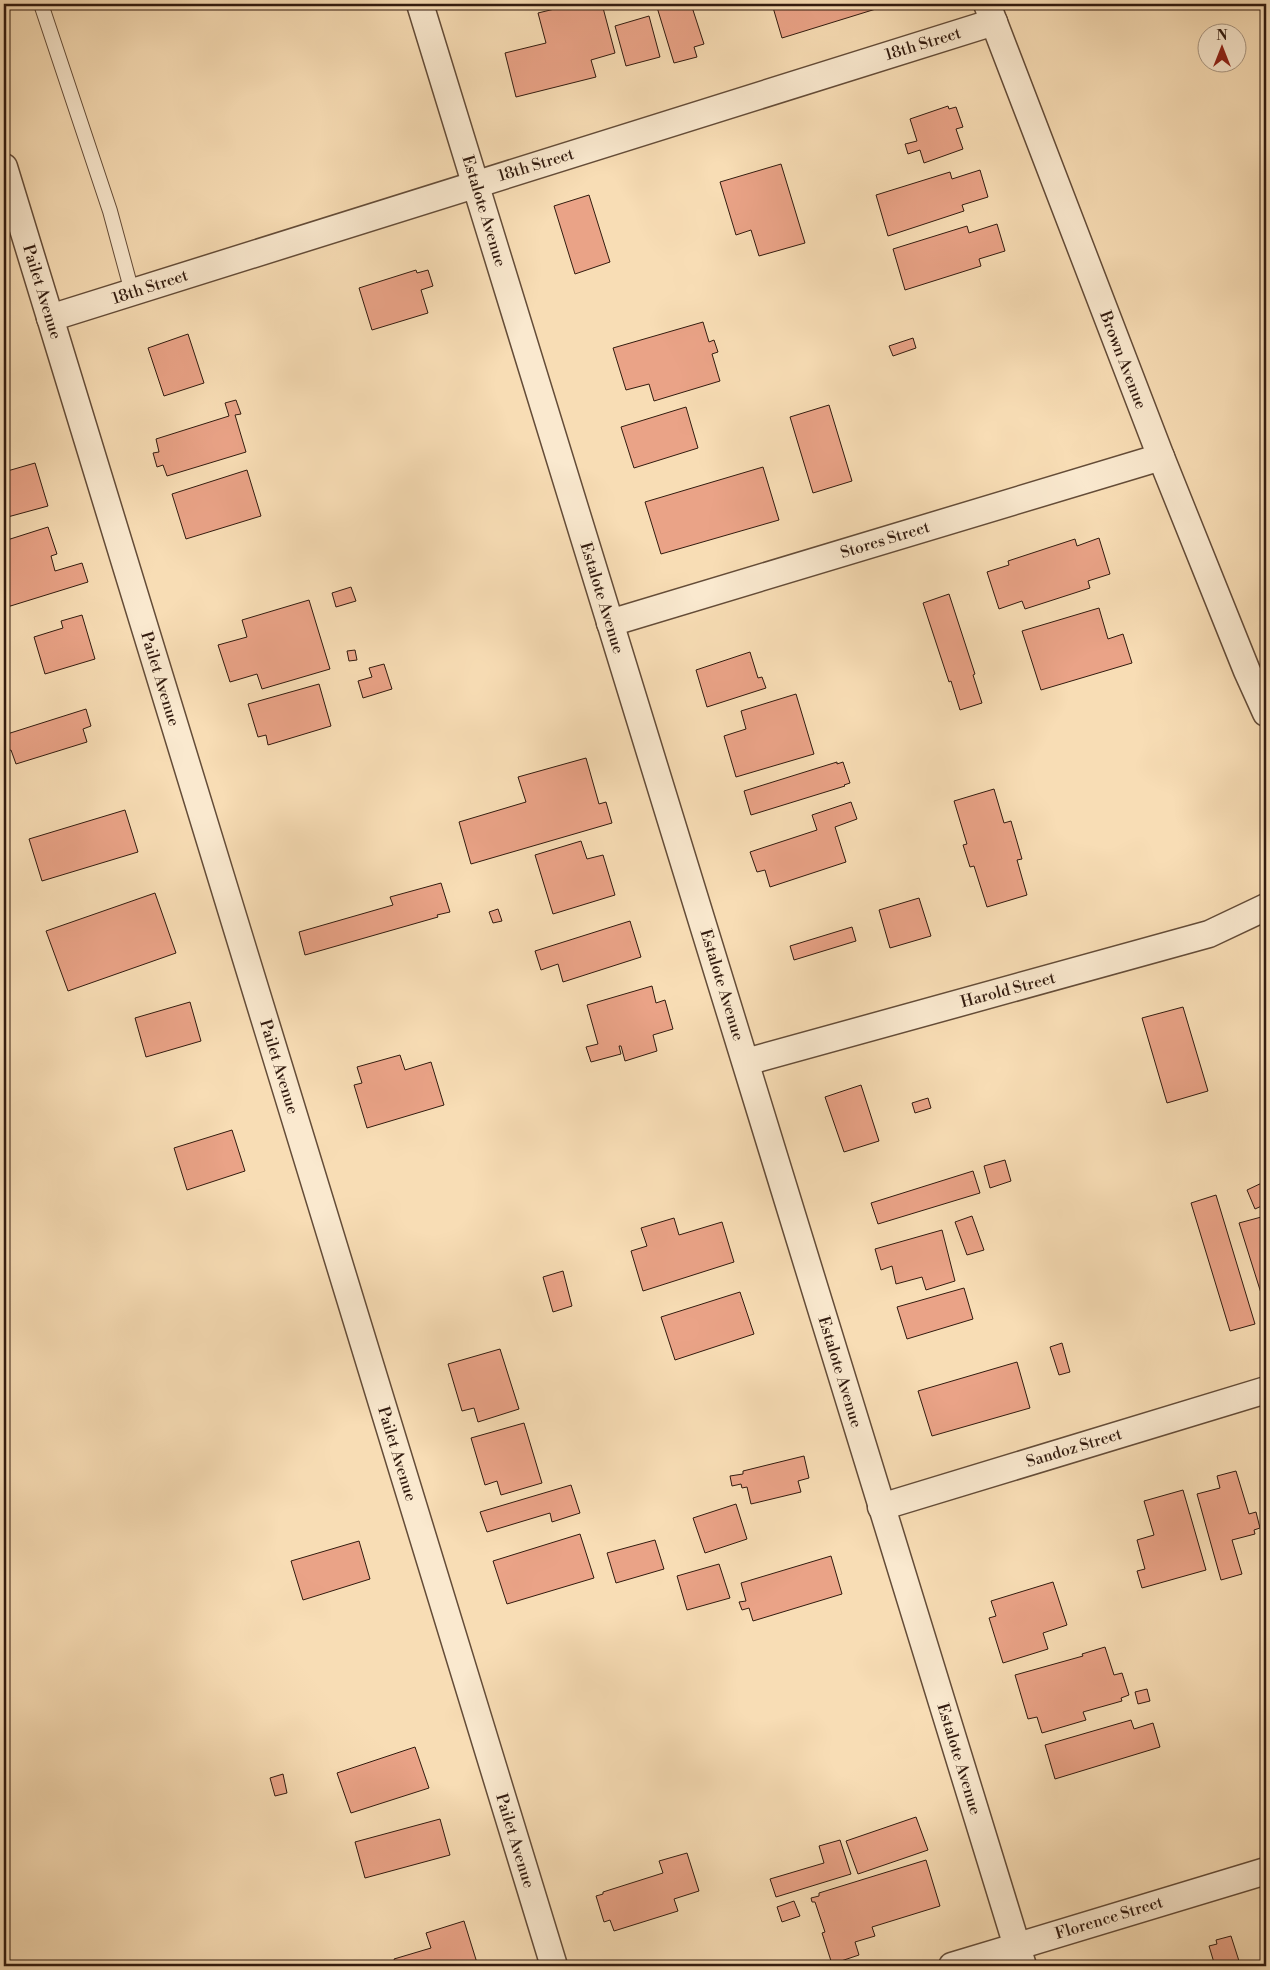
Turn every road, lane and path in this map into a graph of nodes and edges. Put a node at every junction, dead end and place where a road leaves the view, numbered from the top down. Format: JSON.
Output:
{"nodes":[{"id":1,"x":41,"y":4,"type":"edge"},
{"id":2,"x":420,"y":4,"type":"edge"},
{"id":3,"x":990,"y":13,"type":"edge"},
{"id":4,"x":4,"y":167,"type":"edge"},
{"id":5,"x":476,"y":184,"type":"junction"},
{"id":6,"x":132,"y":292,"type":"junction"},
{"id":7,"x":50,"y":318,"type":"junction"},
{"id":8,"x":1161,"y":457,"type":"junction"},
{"id":9,"x":610,"y":623,"type":"junction"},
{"id":10,"x":1266,"y":713,"type":"edge"},
{"id":11,"x":1266,"y":907,"type":"edge"},
{"id":12,"x":746,"y":1062,"type":"junction"},
{"id":13,"x":1266,"y":1390,"type":"edge"},
{"id":14,"x":881,"y":1507,"type":"junction"},
{"id":15,"x":1266,"y":1871,"type":"edge"},
{"id":16,"x":1020,"y":1956,"type":"edge"},
{"id":17,"x":554,"y":1966,"type":"edge"},
{"id":18,"x":952,"y":1966,"type":"edge"}],
"edges":[{"from":1,"to":6,"type":"lane"},
{"from":2,"to":5,"type":"street","name":"Estalote Avenue"},
{"from":3,"to":5,"type":"street","name":"18th Street"},
{"from":3,"to":8,"type":"street","name":"Brown Avenue"},
{"from":4,"to":7,"type":"street","name":"Pailet Avenue"},
{"from":5,"to":6,"type":"street","name":"18th Street"},
{"from":5,"to":9,"type":"street","name":"Estalote Avenue"},
{"from":6,"to":7,"type":"street","name":"18th Street"},
{"from":7,"to":17,"type":"street","name":"Pailet Avenue"},
{"from":8,"to":9,"type":"street","name":"Stores Street"},
{"from":8,"to":10,"type":"street","name":"Brown Avenue"},
{"from":9,"to":12,"type":"street","name":"Estalote Avenue"},
{"from":11,"to":12,"type":"street","name":"Harold Street"},
{"from":12,"to":14,"type":"street","name":"Estalote Avenue"},
{"from":13,"to":14,"type":"street","name":"Sandoz Street"},
{"from":14,"to":16,"type":"street","name":"Estalote Avenue"},
{"from":15,"to":16,"type":"street","name":"Florence Street"},
{"from":16,"to":18,"type":"street","name":"Florence Street"}]}
